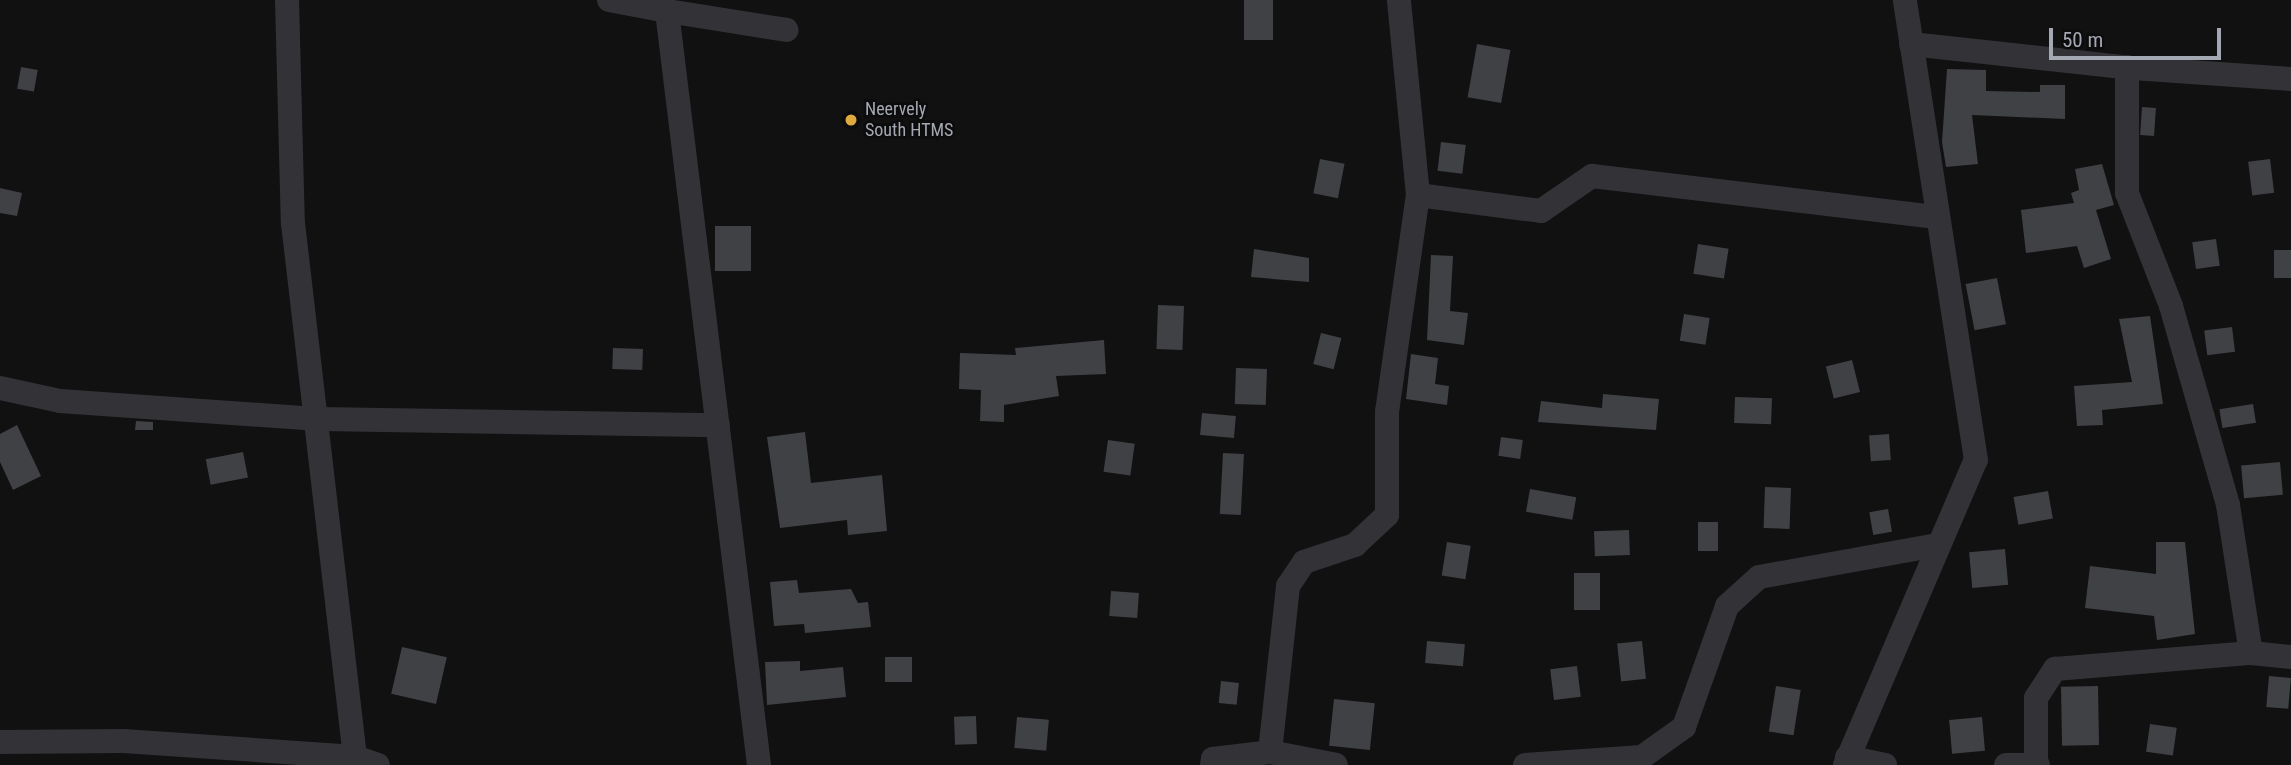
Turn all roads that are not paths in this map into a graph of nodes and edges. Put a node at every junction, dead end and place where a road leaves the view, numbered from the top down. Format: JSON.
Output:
{"nodes":[{"id":1,"x":287,"y":0,"type":"edge"},
{"id":2,"x":609,"y":0,"type":"edge"},
{"id":3,"x":1399,"y":0,"type":"edge"},
{"id":4,"x":1905,"y":0,"type":"edge"},
{"id":5,"x":667,"y":11,"type":"junction"},
{"id":6,"x":787,"y":30,"type":"dead end"},
{"id":7,"x":1910,"y":44,"type":"junction"},
{"id":8,"x":2127,"y":67,"type":"junction"},
{"id":9,"x":2291,"y":79,"type":"edge"},
{"id":10,"x":1418,"y":195,"type":"junction"},
{"id":11,"x":1937,"y":217,"type":"junction"},
{"id":12,"x":0,"y":388,"type":"edge"},
{"id":13,"x":319,"y":419,"type":"junction"},
{"id":14,"x":718,"y":425,"type":"junction"},
{"id":15,"x":1937,"y":545,"type":"junction"},
{"id":16,"x":2251,"y":653,"type":"junction"},
{"id":17,"x":2291,"y":657,"type":"edge"},
{"id":18,"x":0,"y":742,"type":"edge"},
{"id":19,"x":1270,"y":752,"type":"junction"},
{"id":20,"x":366,"y":761,"type":"edge"},
{"id":21,"x":1846,"y":761,"type":"edge"},
{"id":22,"x":2037,"y":764,"type":"edge"},
{"id":23,"x":758,"y":765,"type":"edge"},
{"id":24,"x":1212,"y":765,"type":"edge"},
{"id":25,"x":1336,"y":765,"type":"edge"},
{"id":26,"x":1525,"y":765,"type":"edge"},
{"id":27,"x":1885,"y":765,"type":"edge"},
{"id":28,"x":2006,"y":765,"type":"edge"}],
"edges":[{"from":1,"to":13,"type":"street"},
{"from":2,"to":5,"type":"street"},
{"from":3,"to":10,"type":"street"},
{"from":4,"to":7,"type":"street"},
{"from":5,"to":6,"type":"street"},
{"from":5,"to":14,"type":"street"},
{"from":7,"to":8,"type":"street"},
{"from":7,"to":11,"type":"street"},
{"from":8,"to":9,"type":"street"},
{"from":8,"to":16,"type":"street"},
{"from":10,"to":11,"type":"street"},
{"from":10,"to":19,"type":"street"},
{"from":11,"to":15,"type":"street"},
{"from":12,"to":13,"type":"street"},
{"from":13,"to":14,"type":"street"},
{"from":13,"to":20,"type":"street"},
{"from":14,"to":23,"type":"street"},
{"from":15,"to":21,"type":"street"},
{"from":15,"to":26,"type":"street"},
{"from":16,"to":17,"type":"street"},
{"from":16,"to":22,"type":"street"},
{"from":18,"to":20,"type":"street"},
{"from":19,"to":24,"type":"street"},
{"from":19,"to":25,"type":"street"},
{"from":21,"to":27,"type":"street"},
{"from":22,"to":28,"type":"street"}]}
